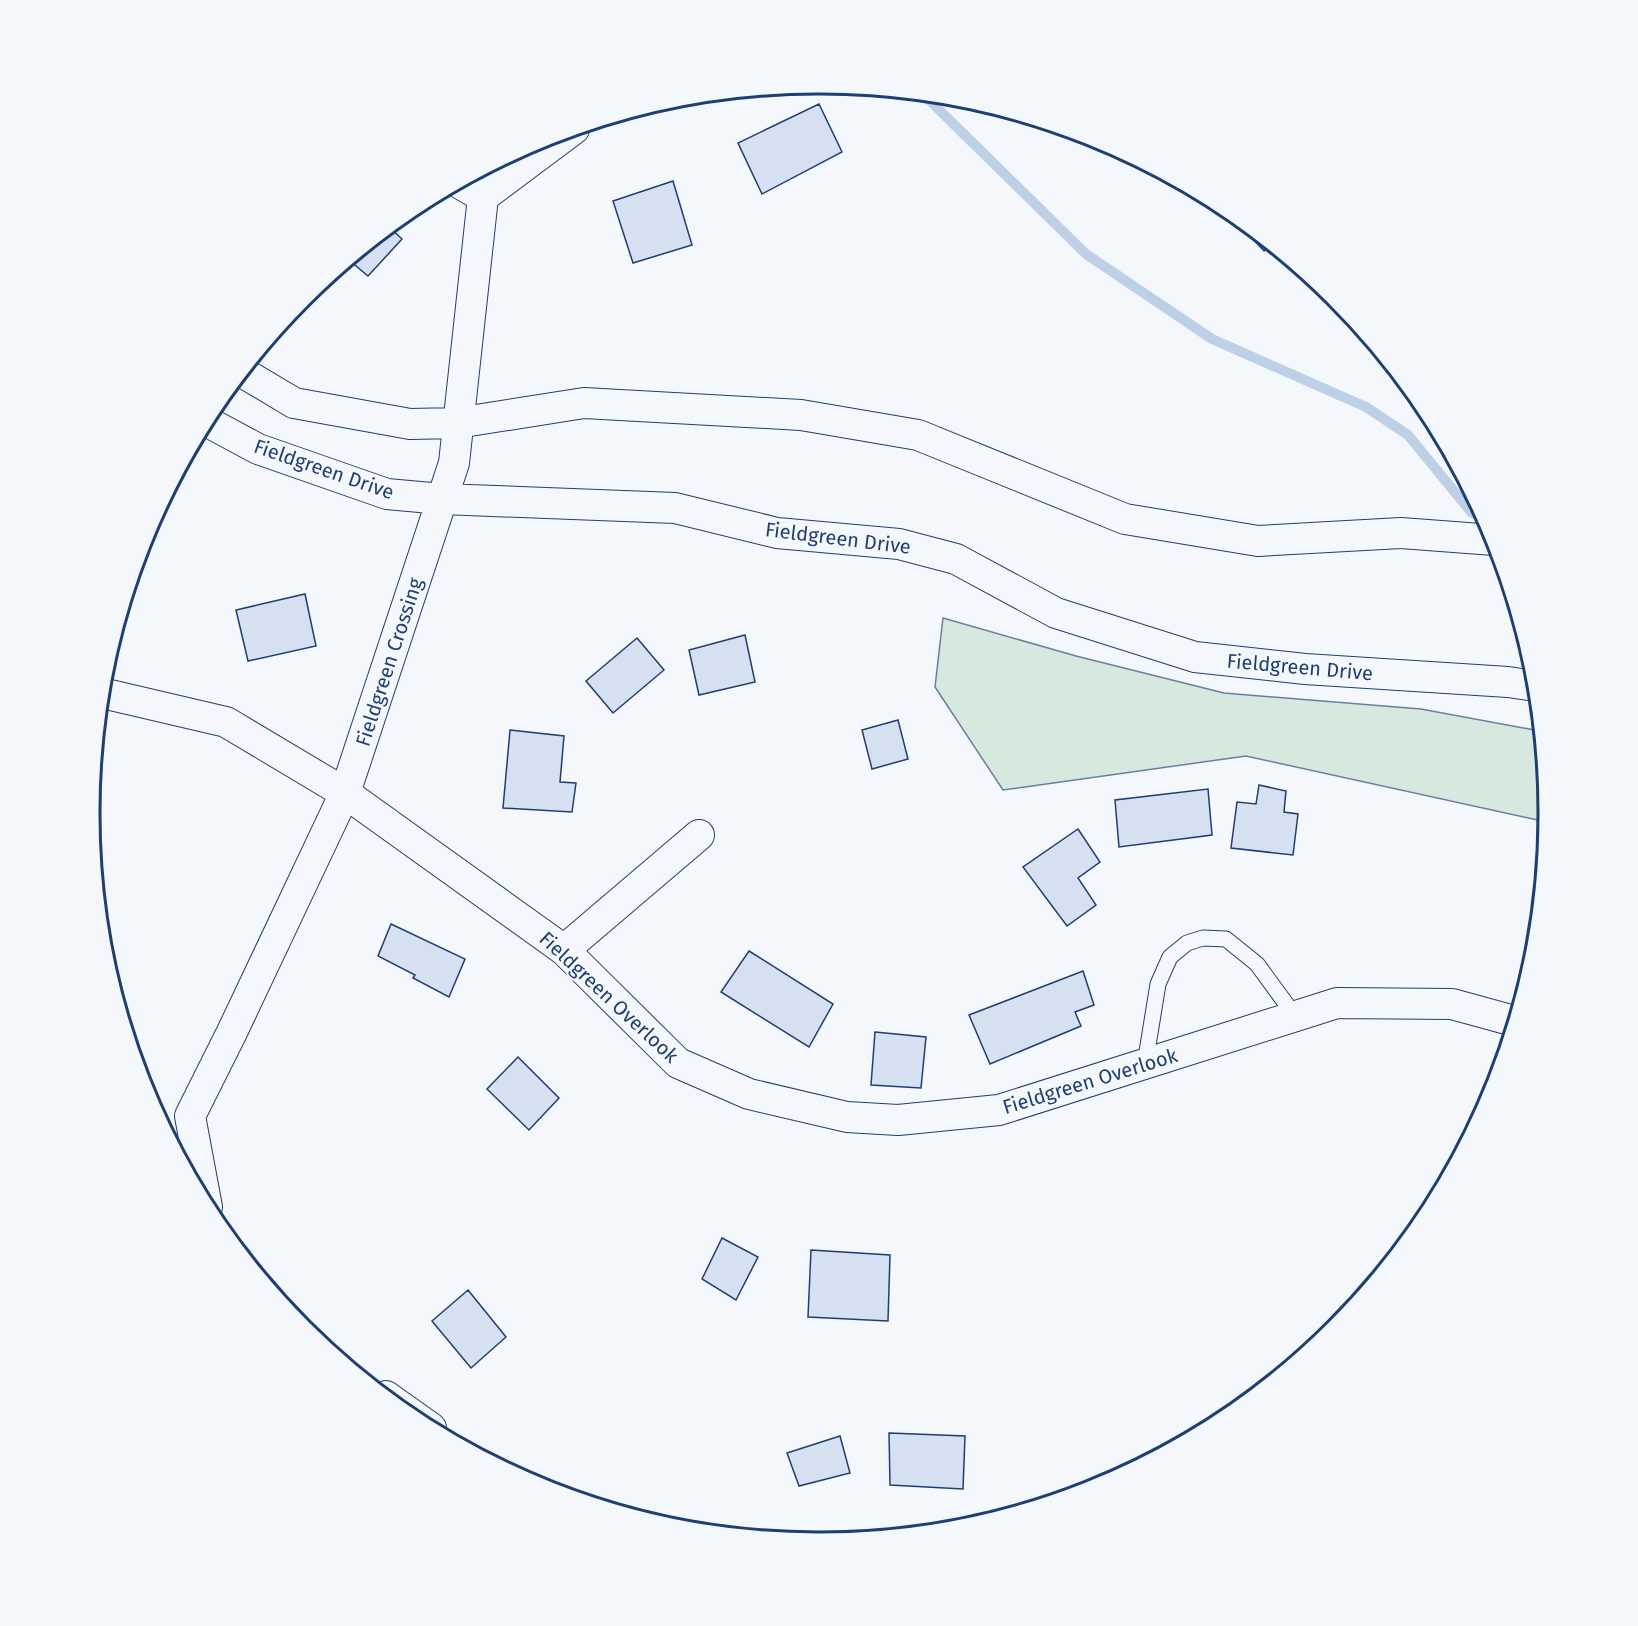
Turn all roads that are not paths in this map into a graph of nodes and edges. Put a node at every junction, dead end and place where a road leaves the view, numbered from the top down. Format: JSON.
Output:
{"nodes":[{"id":1,"x":526,"y":157,"type":"edge"},
{"id":2,"x":471,"y":190,"type":"edge"},
{"id":3,"x":249,"y":376,"type":"edge"},
{"id":4,"x":457,"y":423,"type":"junction"},
{"id":5,"x":215,"y":426,"type":"edge"},
{"id":6,"x":442,"y":499,"type":"junction"},
{"id":7,"x":1483,"y":539,"type":"edge"},
{"id":8,"x":1526,"y":685,"type":"edge"},
{"id":9,"x":111,"y":695,"type":"edge"},
{"id":10,"x":345,"y":793,"type":"junction"},
{"id":11,"x":699,"y":835,"type":"dead end"},
{"id":12,"x":564,"y":950,"type":"junction"},
{"id":13,"x":1294,"y":1016,"type":"junction"},
{"id":14,"x":1507,"y":1019,"type":"edge"},
{"id":15,"x":1145,"y":1064,"type":"junction"},
{"id":16,"x":202,"y":1180,"type":"edge"}],
"edges":[{"from":1,"to":2,"type":"street","name":"Fieldgreen Crossing"},
{"from":2,"to":4,"type":"street","name":"Fieldgreen Crossing"},
{"from":3,"to":4,"type":"street"},
{"from":4,"to":6,"type":"street","name":"Fieldgreen Crossing"},
{"from":4,"to":7,"type":"street"},
{"from":5,"to":6,"type":"street","name":"Fieldgreen Drive"},
{"from":6,"to":8,"type":"street","name":"Fieldgreen Drive"},
{"from":6,"to":10,"type":"street","name":"Fieldgreen Crossing"},
{"from":9,"to":10,"type":"street","name":"Fieldgreen Overlook"},
{"from":10,"to":12,"type":"street","name":"Fieldgreen Overlook"},
{"from":10,"to":16,"type":"street","name":"Fieldgreen Crossing"},
{"from":11,"to":12,"type":"street"},
{"from":12,"to":15,"type":"street","name":"Fieldgreen Overlook"},
{"from":13,"to":14,"type":"street","name":"Fieldgreen Overlook"},
{"from":13,"to":15,"type":"street","name":"Fieldgreen Overlook"},
{"from":13,"to":15,"type":"lane"}]}
